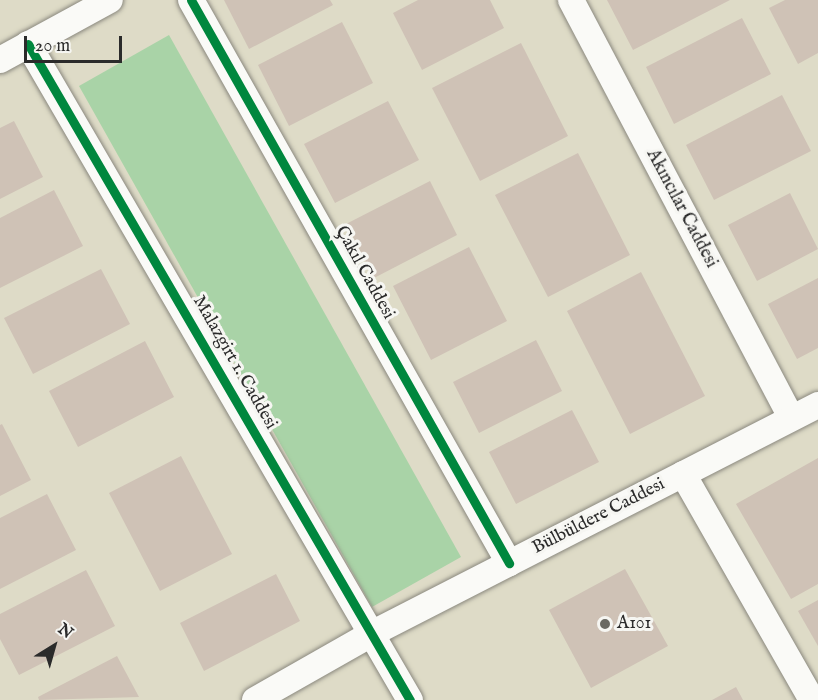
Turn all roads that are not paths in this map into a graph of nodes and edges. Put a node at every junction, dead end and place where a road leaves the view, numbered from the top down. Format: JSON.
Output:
{"nodes":[{"id":1,"x":110,"y":0,"type":"edge"},
{"id":2,"x":191,"y":0,"type":"edge"},
{"id":3,"x":571,"y":0,"type":"edge"},
{"id":4,"x":28,"y":44,"type":"junction"},
{"id":5,"x":0,"y":60,"type":"edge"},
{"id":6,"x":818,"y":405,"type":"edge"},
{"id":7,"x":791,"y":418,"type":"junction"},
{"id":8,"x":683,"y":474,"type":"junction"},
{"id":9,"x":509,"y":563,"type":"junction"},
{"id":10,"x":373,"y":633,"type":"junction"},
{"id":11,"x":255,"y":700,"type":"edge"},
{"id":12,"x":410,"y":700,"type":"edge"},
{"id":13,"x":812,"y":700,"type":"edge"}],
"edges":[{"from":1,"to":4,"type":"street"},
{"from":2,"to":9,"type":"street","name":"Çakıl Caddesi"},
{"from":3,"to":7,"type":"street","name":"Akıncılar Caddesi"},
{"from":4,"to":5,"type":"street"},
{"from":4,"to":10,"type":"street","name":"Malazgirt 1. Caddesi"},
{"from":6,"to":7,"type":"street","name":"Bülbüldere Caddesi"},
{"from":7,"to":8,"type":"street","name":"Bülbüldere Caddesi"},
{"from":8,"to":9,"type":"street","name":"Bülbüldere Caddesi"},
{"from":8,"to":13,"type":"street"},
{"from":9,"to":10,"type":"street","name":"Bülbüldere Caddesi"},
{"from":10,"to":11,"type":"street","name":"Bülbüldere Caddesi"},
{"from":10,"to":12,"type":"street","name":"Malazgirt 1. Caddesi"}]}
